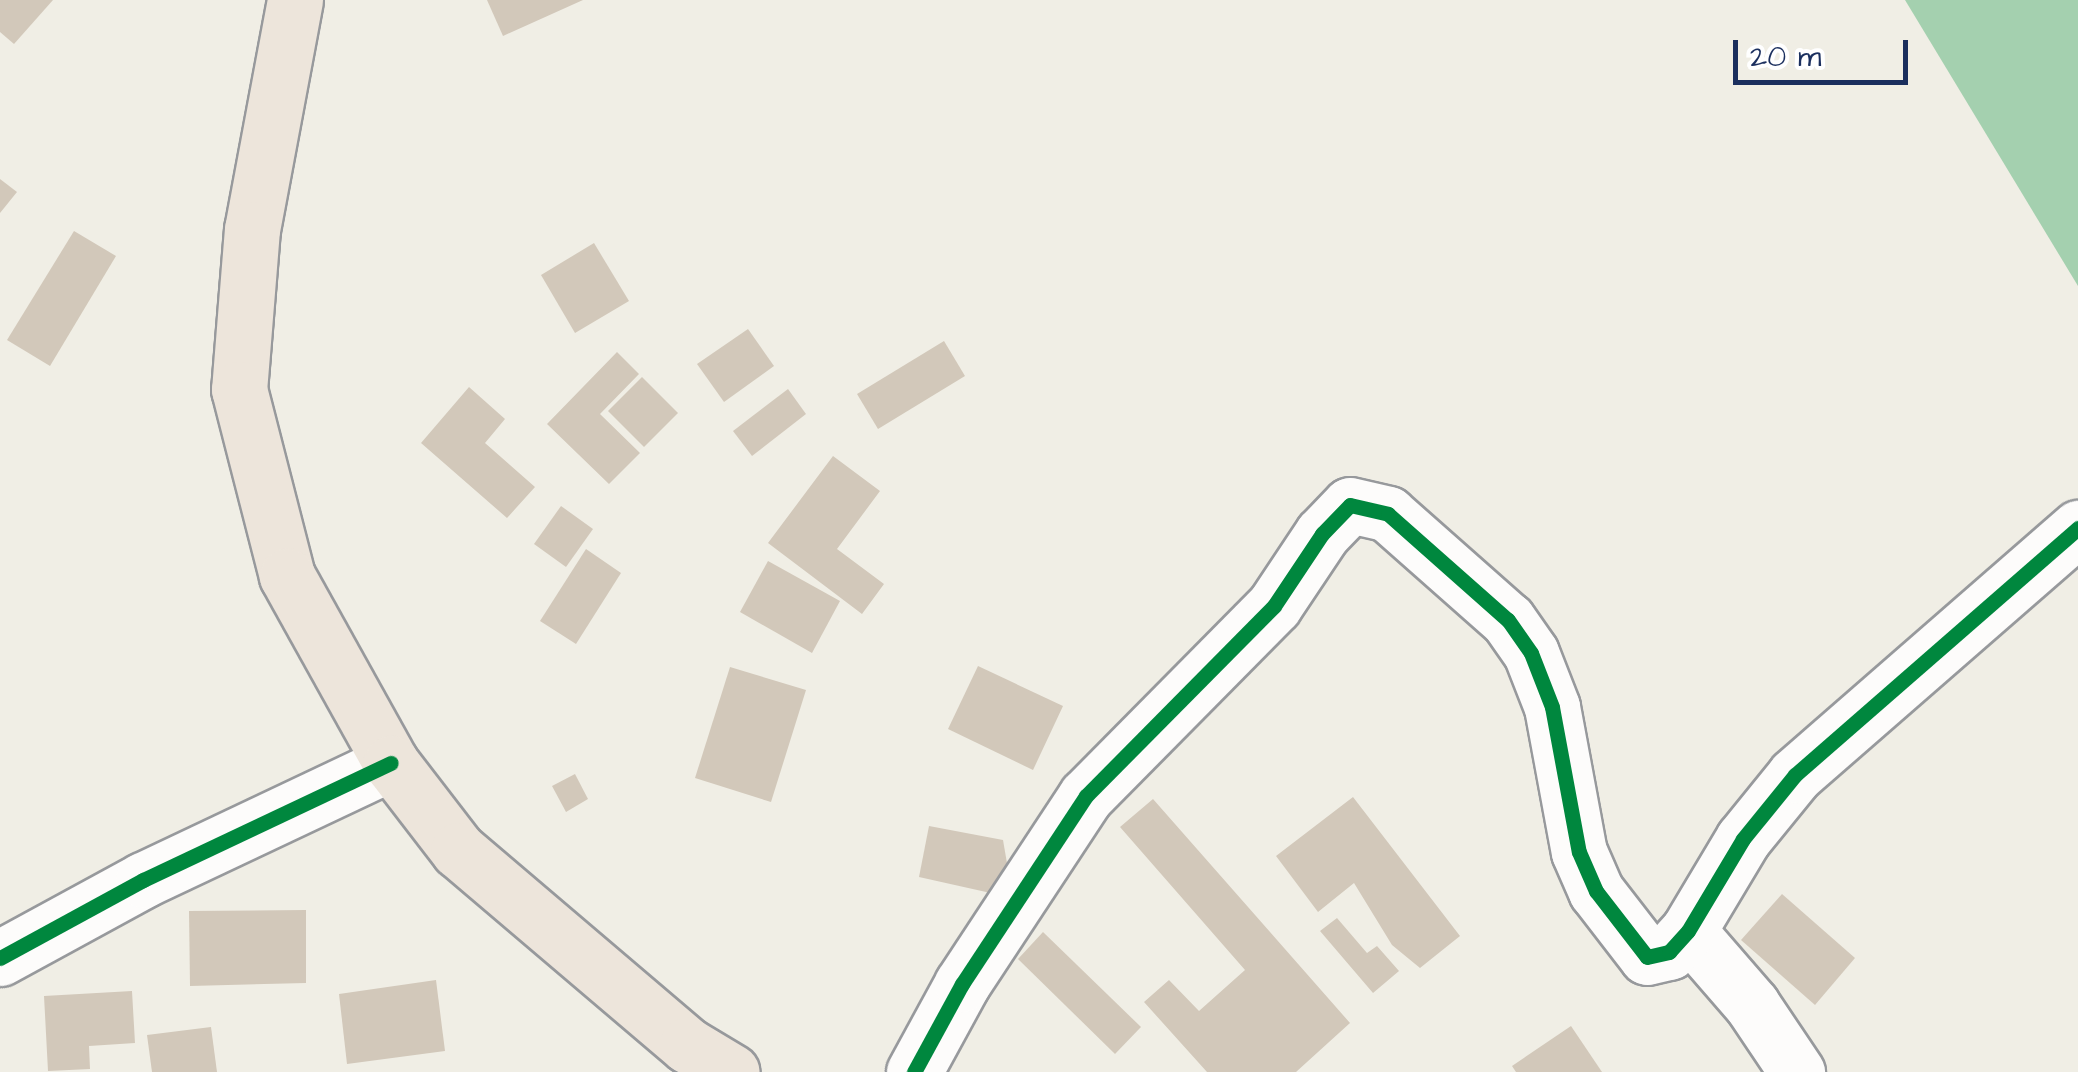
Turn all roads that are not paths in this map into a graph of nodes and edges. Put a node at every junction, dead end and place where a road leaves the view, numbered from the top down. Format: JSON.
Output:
{"nodes":[{"id":1,"x":295,"y":0,"type":"edge"},
{"id":2,"x":2078,"y":528,"type":"edge"},
{"id":3,"x":391,"y":763,"type":"junction"},
{"id":4,"x":1688,"y":931,"type":"junction"},
{"id":5,"x":0,"y":958,"type":"edge"},
{"id":6,"x":732,"y":1072,"type":"edge"},
{"id":7,"x":914,"y":1072,"type":"edge"},
{"id":8,"x":1797,"y":1072,"type":"edge"}],
"edges":[{"from":1,"to":3,"type":"highway"},
{"from":2,"to":4,"type":"street"},
{"from":3,"to":5,"type":"street"},
{"from":3,"to":6,"type":"highway"},
{"from":4,"to":7,"type":"street"},
{"from":4,"to":8,"type":"street"}]}
